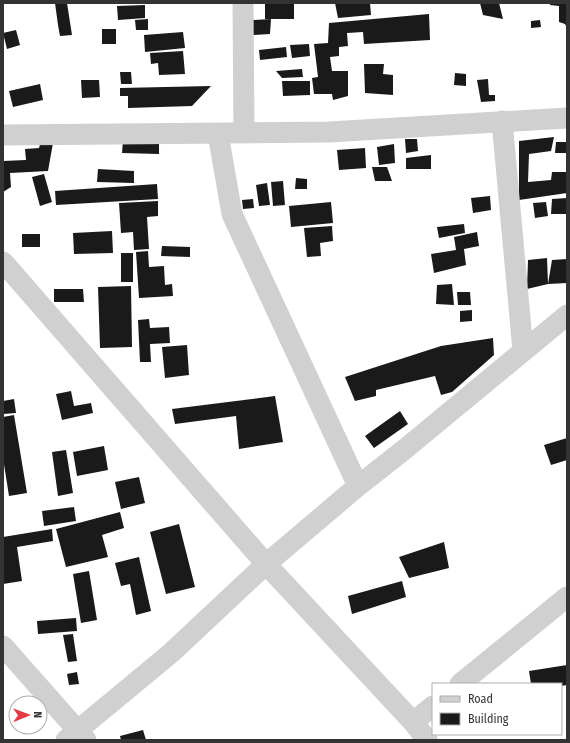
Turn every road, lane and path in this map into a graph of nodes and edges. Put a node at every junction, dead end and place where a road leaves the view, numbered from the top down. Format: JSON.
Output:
{"nodes":[{"id":1,"x":243,"y":3,"type":"edge"},
{"id":2,"x":567,"y":118,"type":"edge"},
{"id":3,"x":502,"y":121,"type":"junction"},
{"id":4,"x":218,"y":134,"type":"junction"},
{"id":5,"x":244,"y":134,"type":"junction"},
{"id":6,"x":3,"y":135,"type":"edge"},
{"id":7,"x":3,"y":262,"type":"edge"},
{"id":8,"x":567,"y":315,"type":"edge"},
{"id":9,"x":523,"y":350,"type":"junction"},
{"id":10,"x":358,"y":486,"type":"junction"},
{"id":11,"x":266,"y":564,"type":"junction"},
{"id":12,"x":567,"y":597,"type":"edge"},
{"id":13,"x":3,"y":646,"type":"edge"},
{"id":14,"x":461,"y":683,"type":"edge"},
{"id":15,"x":432,"y":707,"type":"edge"},
{"id":16,"x":413,"y":722,"type":"junction"},
{"id":17,"x":77,"y":737,"type":"edge"},
{"id":18,"x":427,"y":740,"type":"edge"}],
"edges":[{"from":1,"to":5,"type":"street"},
{"from":2,"to":3,"type":"street"},
{"from":3,"to":5,"type":"street"},
{"from":3,"to":9,"type":"street"},
{"from":4,"to":5,"type":"street"},
{"from":4,"to":6,"type":"street"},
{"from":4,"to":10,"type":"street"},
{"from":7,"to":11,"type":"street"},
{"from":8,"to":9,"type":"street"},
{"from":9,"to":10,"type":"street"},
{"from":10,"to":11,"type":"street"},
{"from":11,"to":16,"type":"street"},
{"from":11,"to":17,"type":"street"},
{"from":12,"to":14,"type":"street"},
{"from":13,"to":17,"type":"street"},
{"from":15,"to":16,"type":"street"},
{"from":16,"to":18,"type":"street"}]}
